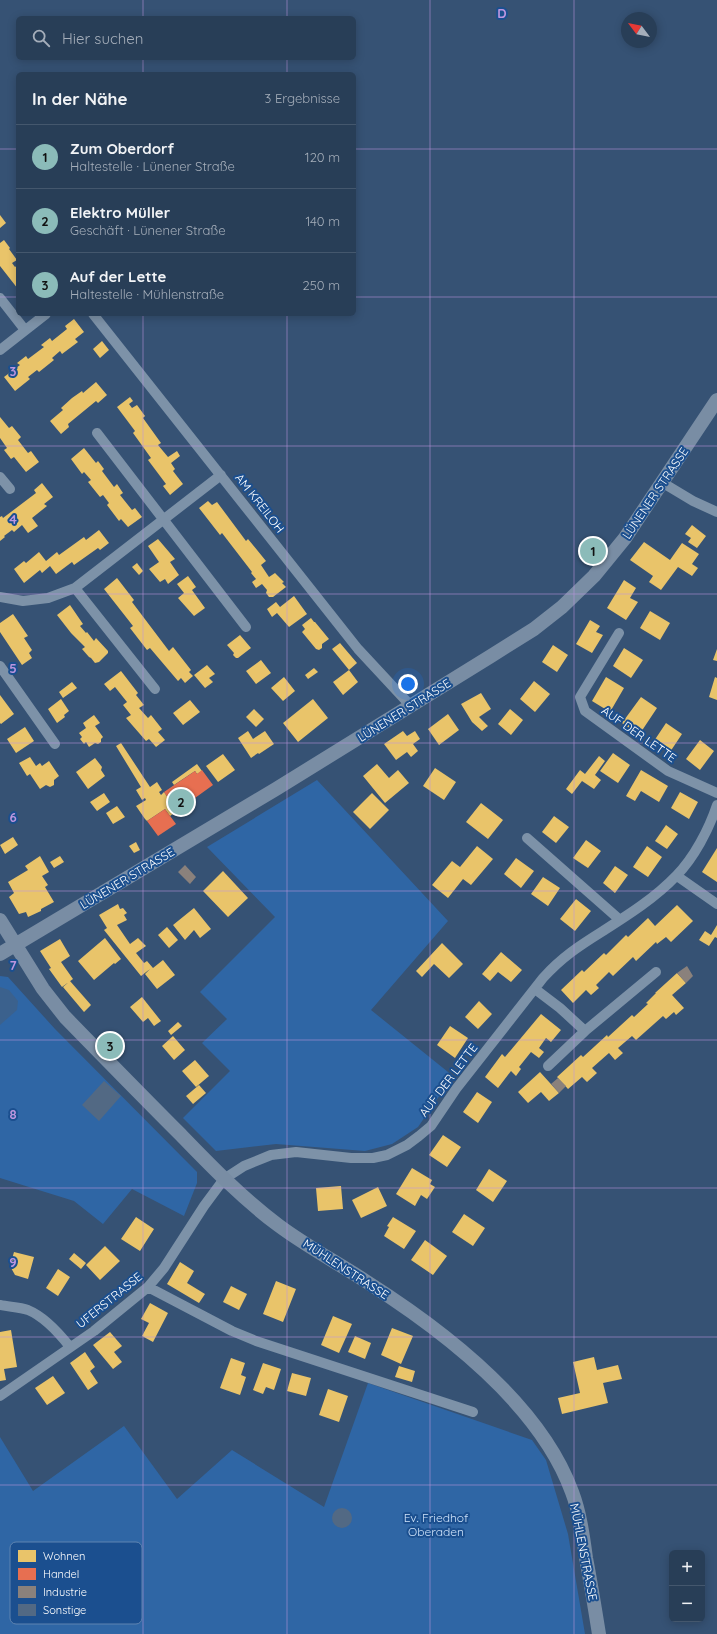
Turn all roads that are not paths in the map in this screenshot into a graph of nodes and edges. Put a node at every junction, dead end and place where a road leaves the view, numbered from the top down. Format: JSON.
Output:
{"nodes":[{"id":1,"x":0,"y":298,"type":"edge"},
{"id":2,"x":43,"y":316,"type":"edge"},
{"id":3,"x":95,"y":316,"type":"edge"},
{"id":4,"x":25,"y":330,"type":"junction"},
{"id":5,"x":0,"y":350,"type":"edge"},
{"id":6,"x":717,"y":400,"type":"edge"},
{"id":7,"x":96,"y":433,"type":"dead end"},
{"id":8,"x":221,"y":475,"type":"junction"},
{"id":9,"x":0,"y":477,"type":"edge"},
{"id":10,"x":663,"y":483,"type":"junction"},
{"id":11,"x":10,"y":489,"type":"dead end"},
{"id":12,"x":717,"y":512,"type":"edge"},
{"id":13,"x":164,"y":520,"type":"junction"},
{"id":14,"x":75,"y":588,"type":"junction"},
{"id":15,"x":0,"y":598,"type":"edge"},
{"id":16,"x":246,"y":627,"type":"dead end"},
{"id":17,"x":619,"y":633,"type":"dead end"},
{"id":18,"x":0,"y":666,"type":"edge"},
{"id":19,"x":155,"y":689,"type":"dead end"},
{"id":20,"x":410,"y":705,"type":"junction"},
{"id":21,"x":55,"y":744,"type":"dead end"},
{"id":22,"x":717,"y":793,"type":"edge"},
{"id":23,"x":717,"y":805,"type":"edge"},
{"id":24,"x":527,"y":838,"type":"dead end"},
{"id":25,"x":677,"y":876,"type":"junction"},
{"id":26,"x":717,"y":904,"type":"edge"},
{"id":27,"x":0,"y":920,"type":"edge"},
{"id":28,"x":620,"y":920,"type":"junction"},
{"id":29,"x":16,"y":945,"type":"junction"},
{"id":30,"x":0,"y":954,"type":"edge"},
{"id":31,"x":656,"y":972,"type":"dead end"},
{"id":32,"x":535,"y":989,"type":"junction"},
{"id":33,"x":585,"y":1031,"type":"junction"},
{"id":34,"x":548,"y":1066,"type":"dead end"},
{"id":35,"x":224,"y":1179,"type":"junction"},
{"id":36,"x":148,"y":1287,"type":"junction"},
{"id":37,"x":0,"y":1305,"type":"edge"},
{"id":38,"x":70,"y":1347,"type":"junction"},
{"id":39,"x":0,"y":1396,"type":"edge"},
{"id":40,"x":473,"y":1412,"type":"dead end"},
{"id":41,"x":599,"y":1634,"type":"edge"}],
"edges":[{"from":1,"to":4,"type":"street"},
{"from":2,"to":4,"type":"street"},
{"from":3,"to":8,"type":"street","name":"AM KREILOH"},
{"from":4,"to":5,"type":"street"},
{"from":6,"to":10,"type":"main road","name":"LÜNENER STRASSE"},
{"from":7,"to":13,"type":"street"},
{"from":8,"to":13,"type":"street"},
{"from":8,"to":20,"type":"street","name":"AM KREILOH"},
{"from":9,"to":11,"type":"street"},
{"from":10,"to":12,"type":"street"},
{"from":10,"to":20,"type":"main road","name":"LÜNENER STRASSE"},
{"from":13,"to":14,"type":"street"},
{"from":13,"to":16,"type":"street"},
{"from":14,"to":15,"type":"street"},
{"from":14,"to":19,"type":"street"},
{"from":17,"to":22,"type":"street","name":"AUF DER LETTE"},
{"from":18,"to":21,"type":"street"},
{"from":20,"to":29,"type":"main road","name":"LÜNENER STRASSE"},
{"from":23,"to":25,"type":"street","name":"AUF DER LETTE"},
{"from":24,"to":28,"type":"street"},
{"from":25,"to":26,"type":"street"},
{"from":25,"to":28,"type":"street","name":"AUF DER LETTE"},
{"from":27,"to":29,"type":"main road","name":"MÜHLENSTRASSE"},
{"from":28,"to":32,"type":"street","name":"AUF DER LETTE"},
{"from":29,"to":30,"type":"main road","name":"LÜNENER STRASSE"},
{"from":29,"to":35,"type":"main road","name":"MÜHLENSTRASSE"},
{"from":31,"to":33,"type":"street"},
{"from":32,"to":33,"type":"street"},
{"from":32,"to":35,"type":"street","name":"AUF DER LETTE"},
{"from":33,"to":34,"type":"street"},
{"from":35,"to":36,"type":"street","name":"UFERSTRASSE"},
{"from":35,"to":41,"type":"main road","name":"MÜHLENSTRASSE"},
{"from":36,"to":38,"type":"street","name":"UFERSTRASSE"},
{"from":36,"to":40,"type":"street"},
{"from":37,"to":38,"type":"street"},
{"from":38,"to":39,"type":"street","name":"UFERSTRASSE"}]}
